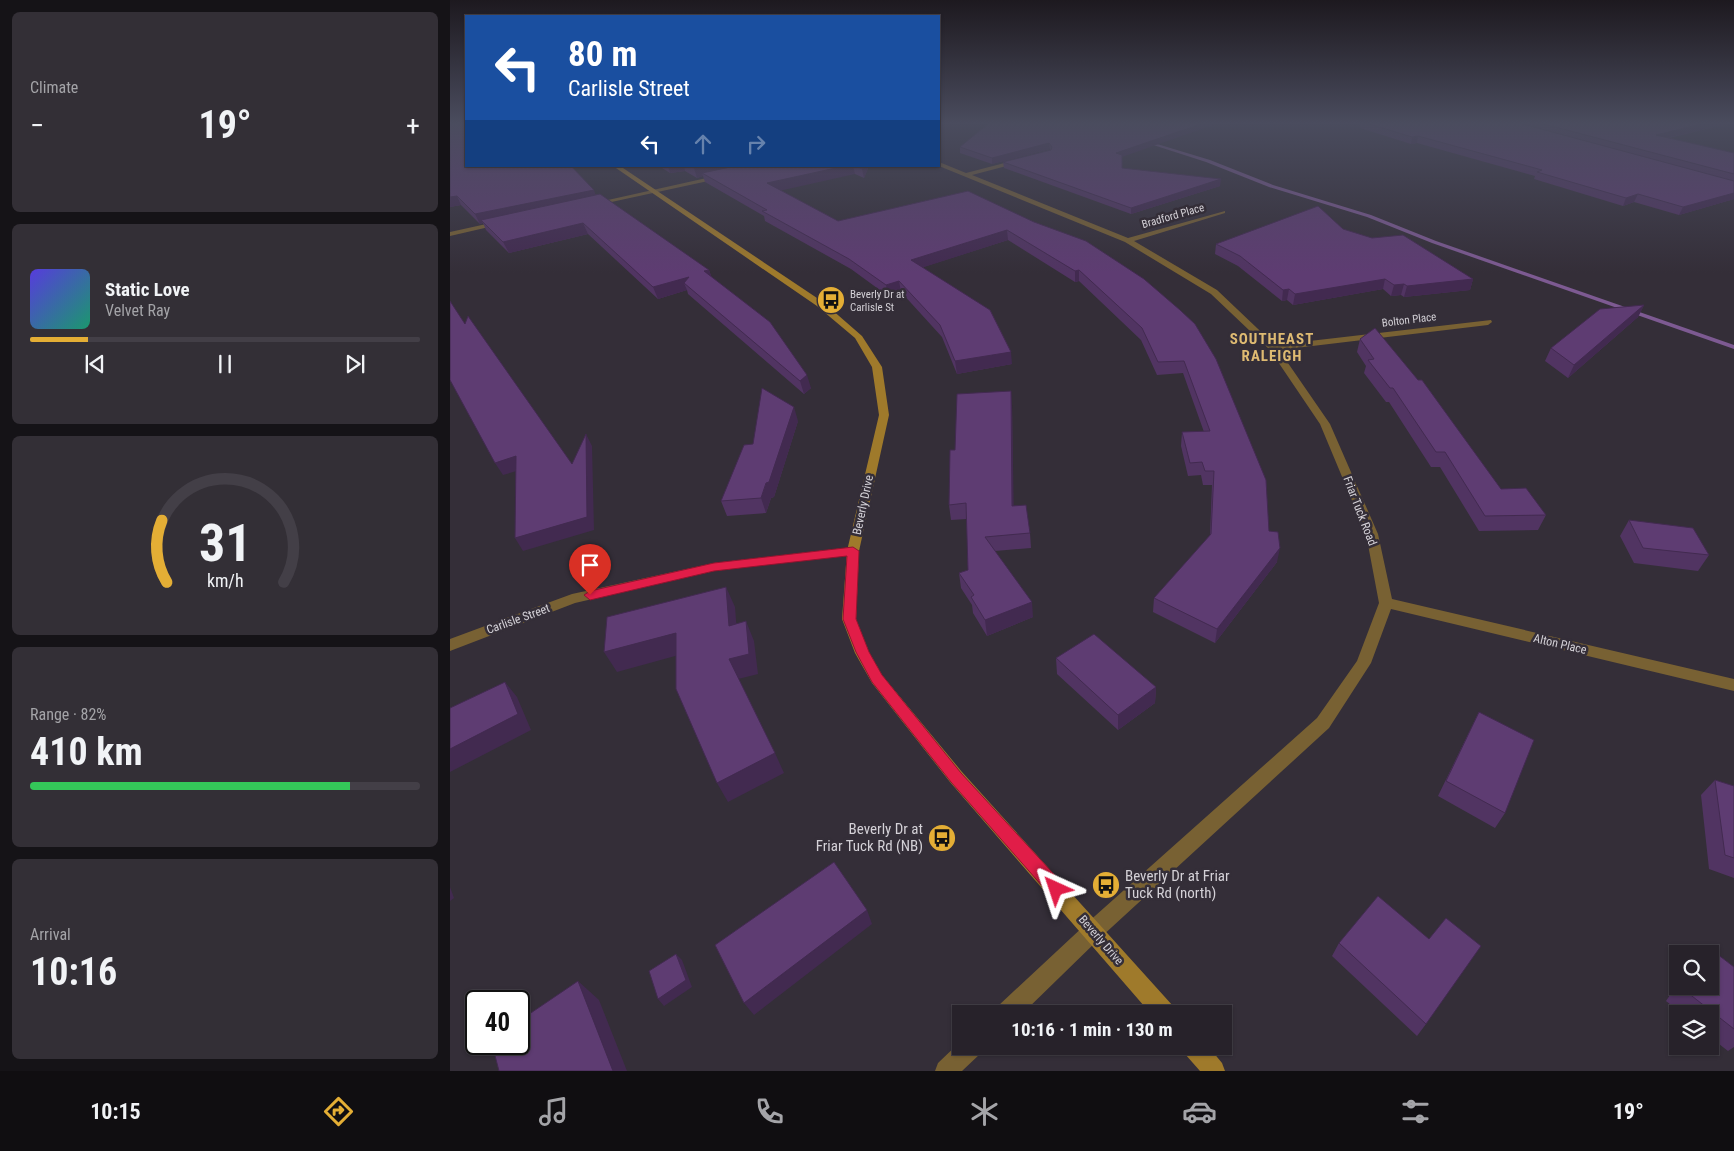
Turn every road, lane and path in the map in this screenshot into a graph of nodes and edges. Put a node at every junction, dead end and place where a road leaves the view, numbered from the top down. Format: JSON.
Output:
{"nodes":[{"id":1,"x":626,"y":173,"type":"edge"},
{"id":2,"x":969,"y":173,"type":"edge"},
{"id":3,"x":730,"y":174,"type":"edge"},
{"id":4,"x":965,"y":174,"type":"joint"},
{"id":5,"x":652,"y":191,"type":"junction"},
{"id":6,"x":585,"y":205,"type":"edge"},
{"id":7,"x":1223,"y":212,"type":"dead end"},
{"id":8,"x":508,"y":222,"type":"edge"},
{"id":9,"x":450,"y":234,"type":"edge"},
{"id":10,"x":1128,"y":240,"type":"junction"},
{"id":11,"x":1488,"y":322,"type":"dead end"},
{"id":12,"x":1273,"y":348,"type":"junction"},
{"id":13,"x":853,"y":551,"type":"junction"},
{"id":14,"x":1386,"y":603,"type":"junction"},
{"id":15,"x":450,"y":643,"type":"edge"},
{"id":16,"x":1734,"y":685,"type":"edge"},
{"id":17,"x":1093,"y":931,"type":"junction"},
{"id":18,"x":1015,"y":1005,"type":"edge"},
{"id":19,"x":1157,"y":1005,"type":"edge"},
{"id":20,"x":963,"y":1055,"type":"edge"},
{"id":21,"x":1201,"y":1055,"type":"edge"},
{"id":22,"x":946,"y":1071,"type":"edge"},
{"id":23,"x":1214,"y":1071,"type":"edge"}],
"edges":[{"from":1,"to":5,"type":"street","name":"Beverly Drive"},
{"from":2,"to":4,"type":"street"},
{"from":3,"to":5,"type":"street"},
{"from":4,"to":10,"type":"street","name":"Friar Tuck Road"},
{"from":5,"to":6,"type":"street"},
{"from":5,"to":13,"type":"street","name":"Beverly Drive"},
{"from":7,"to":10,"type":"street","name":"Bradford Place"},
{"from":8,"to":9,"type":"street"},
{"from":10,"to":12,"type":"street","name":"Friar Tuck Road"},
{"from":11,"to":12,"type":"street","name":"Bolton Place"},
{"from":12,"to":14,"type":"street","name":"Friar Tuck Road"},
{"from":13,"to":15,"type":"street","name":"Carlisle Street"},
{"from":13,"to":17,"type":"street","name":"Beverly Drive"},
{"from":14,"to":16,"type":"street","name":"Alton Place"},
{"from":14,"to":17,"type":"street"},
{"from":17,"to":18,"type":"street"},
{"from":17,"to":19,"type":"street","name":"Beverly Drive"},
{"from":20,"to":22,"type":"street"},
{"from":21,"to":23,"type":"street"}]}
